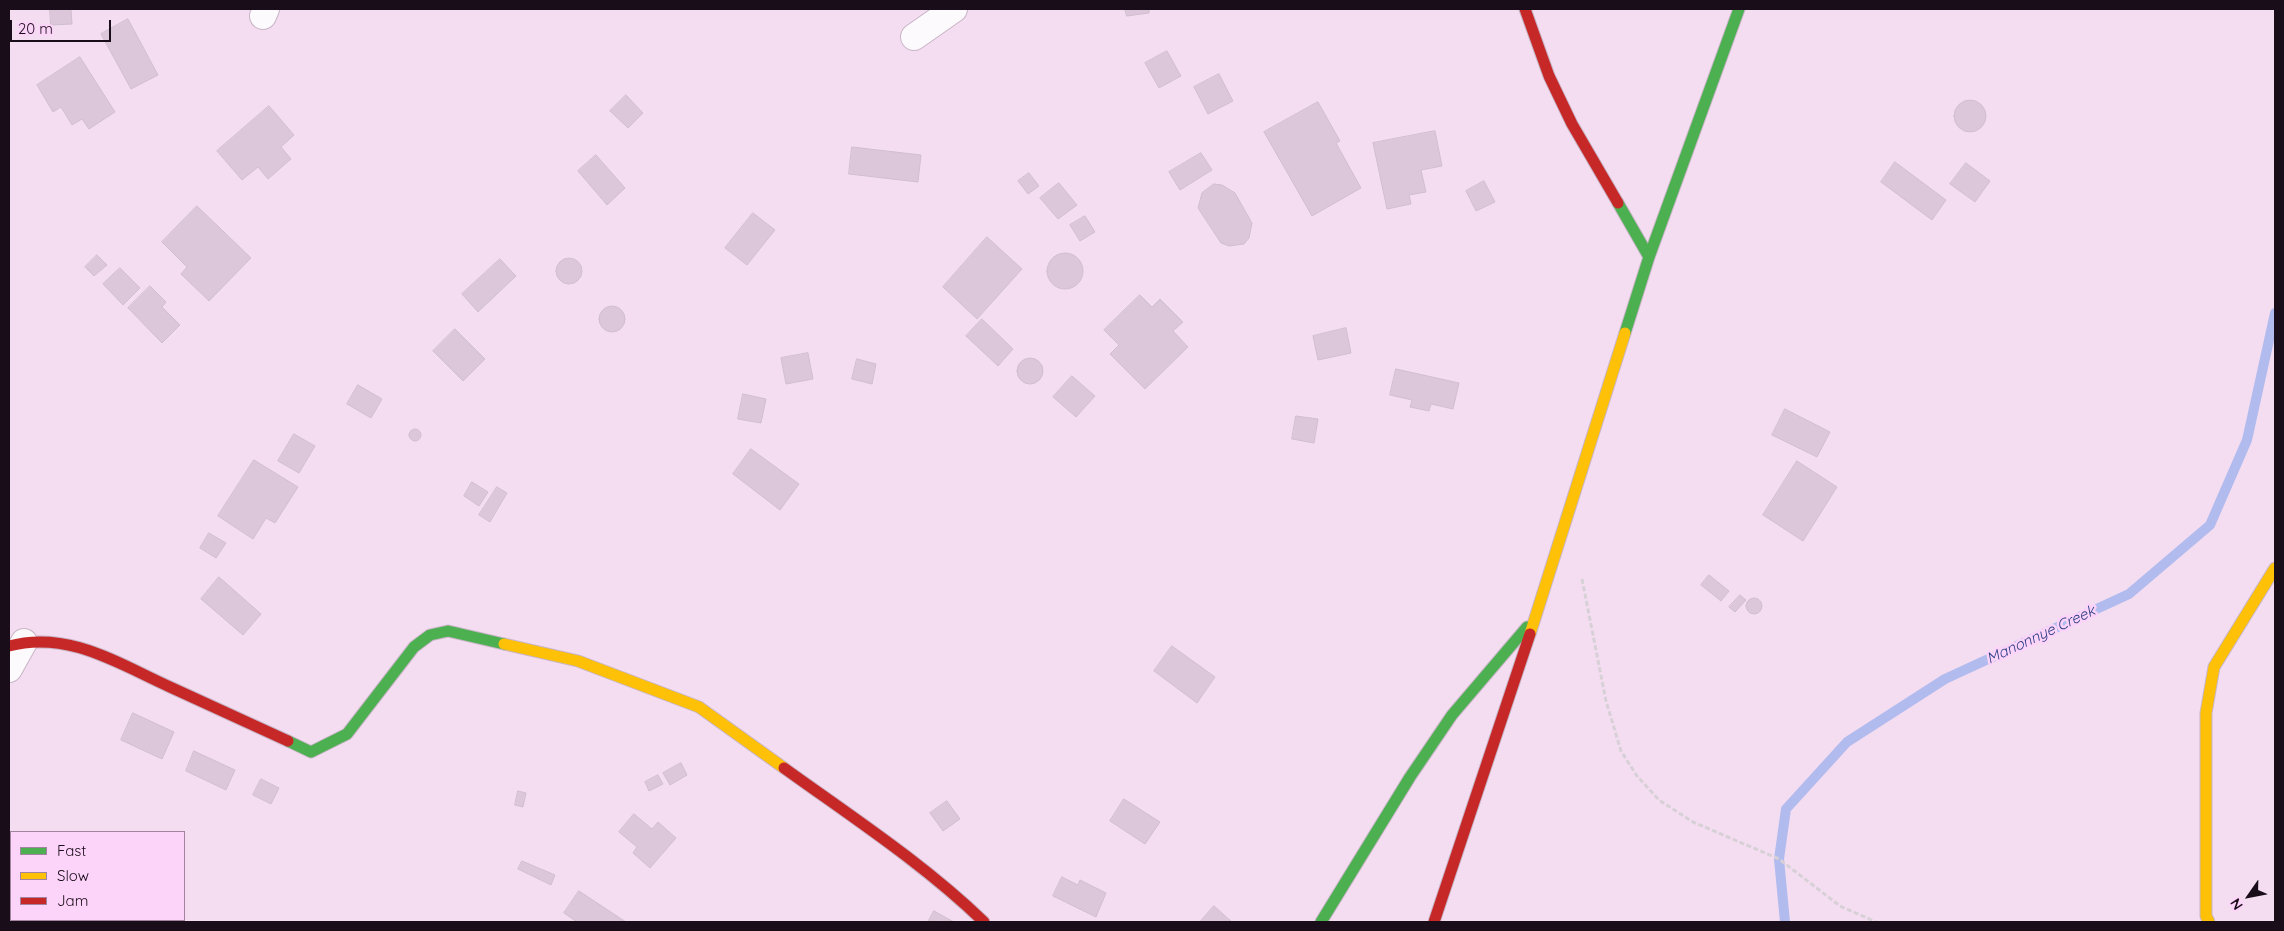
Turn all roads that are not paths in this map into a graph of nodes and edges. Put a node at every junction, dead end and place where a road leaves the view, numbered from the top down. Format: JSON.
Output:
{"nodes":[{"id":1,"x":954,"y":9,"type":"edge"},
{"id":2,"x":1525,"y":9,"type":"edge"},
{"id":3,"x":1739,"y":9,"type":"edge"},
{"id":4,"x":914,"y":37,"type":"dead end"},
{"id":5,"x":1649,"y":257,"type":"junction"},
{"id":6,"x":2275,"y":568,"type":"edge"},
{"id":7,"x":1535,"y":617,"type":"junction"},
{"id":8,"x":16,"y":644,"type":"edge"},
{"id":9,"x":9,"y":669,"type":"edge"},
{"id":10,"x":984,"y":922,"type":"edge"},
{"id":11,"x":1321,"y":922,"type":"edge"},
{"id":12,"x":1434,"y":922,"type":"edge"},
{"id":13,"x":2208,"y":922,"type":"edge"}],
"edges":[{"from":1,"to":4,"type":"street"},
{"from":2,"to":5,"type":"street"},
{"from":3,"to":5,"type":"street"},
{"from":5,"to":7,"type":"street"},
{"from":6,"to":13,"type":"street"},
{"from":7,"to":11,"type":"street"},
{"from":7,"to":12,"type":"street"},
{"from":8,"to":9,"type":"street"},
{"from":8,"to":10,"type":"street"}]}
